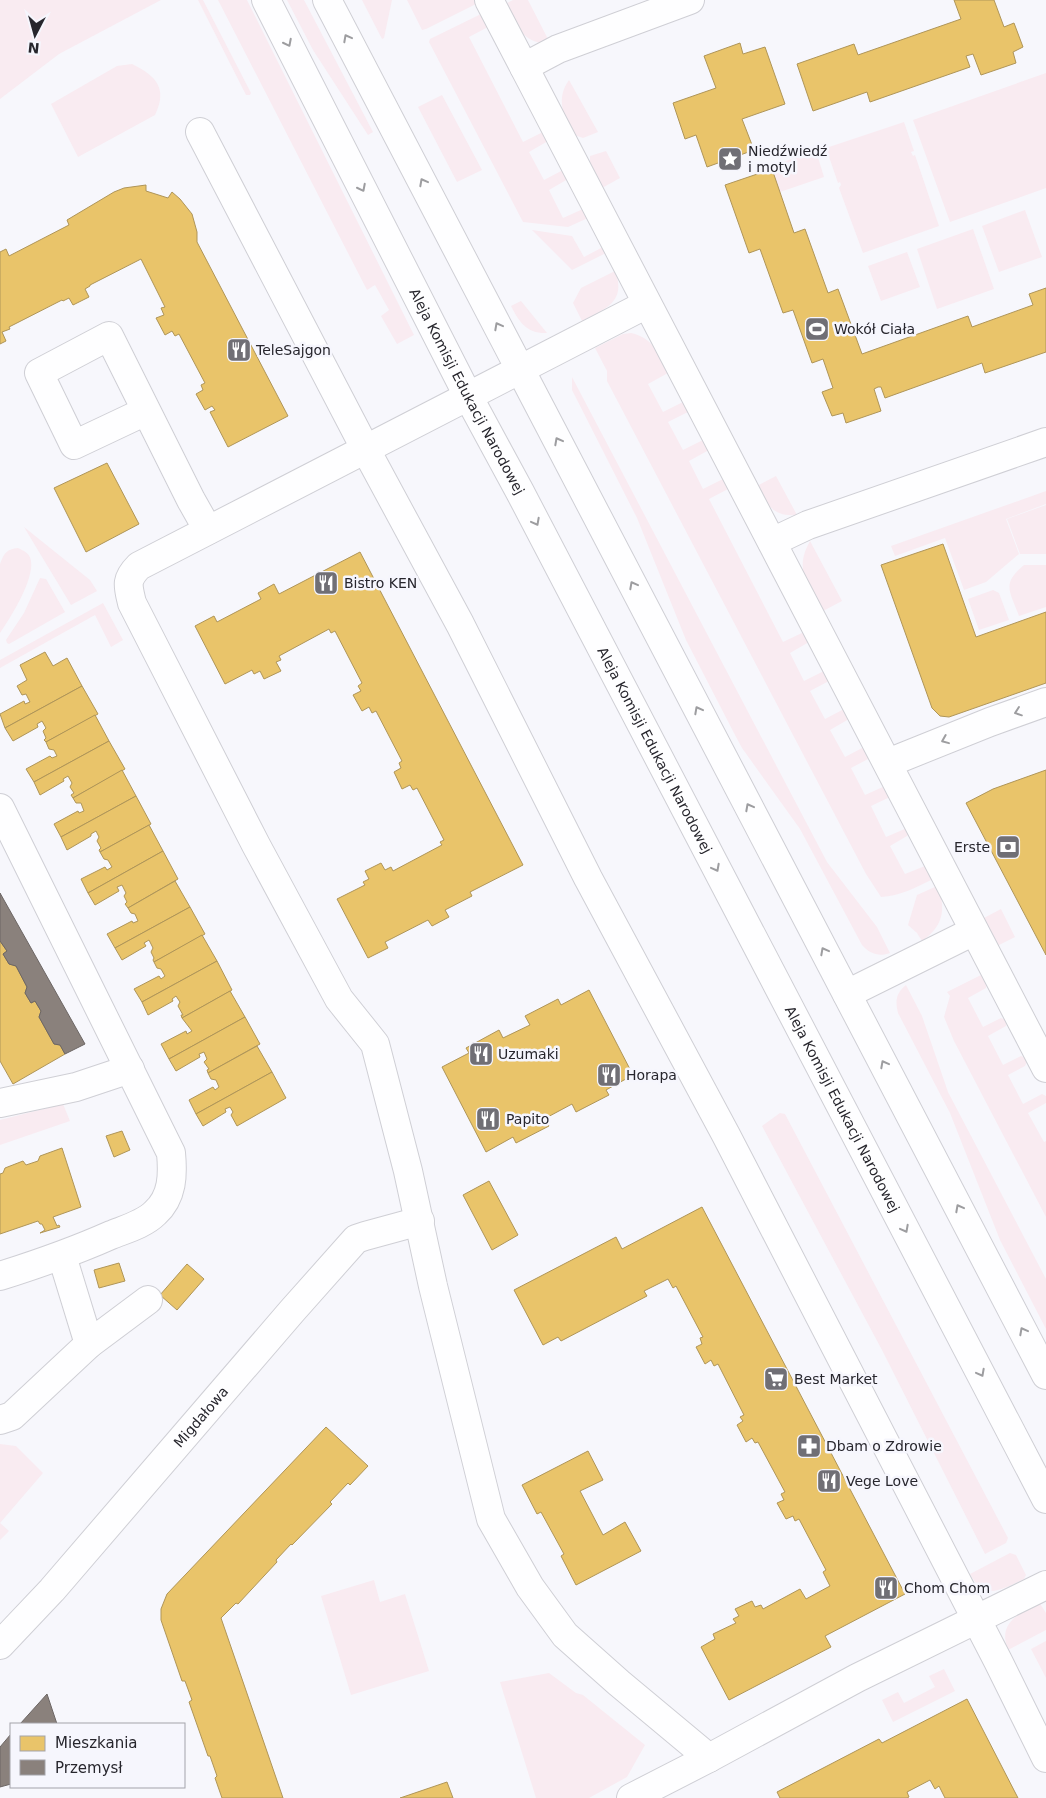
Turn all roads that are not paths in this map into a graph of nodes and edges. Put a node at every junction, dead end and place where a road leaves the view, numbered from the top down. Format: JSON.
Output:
{"nodes":[{"id":1,"x":266,"y":0,"type":"edge"},
{"id":2,"x":327,"y":0,"type":"edge"},
{"id":3,"x":489,"y":0,"type":"edge"},
{"id":4,"x":690,"y":0,"type":"edge"},
{"id":5,"x":524,"y":67,"type":"junction"},
{"id":6,"x":200,"y":132,"type":"dead end"},
{"id":7,"x":647,"y":304,"type":"junction"},
{"id":8,"x":521,"y":370,"type":"junction"},
{"id":9,"x":468,"y":396,"type":"junction"},
{"id":10,"x":146,"y":411,"type":"dead end"},
{"id":11,"x":1046,"y":442,"type":"edge"},
{"id":12,"x":366,"y":450,"type":"junction"},
{"id":13,"x":208,"y":530,"type":"junction"},
{"id":14,"x":772,"y":542,"type":"junction"},
{"id":15,"x":1046,"y":702,"type":"edge"},
{"id":16,"x":888,"y":764,"type":"junction"},
{"id":17,"x":1,"y":811,"type":"edge"},
{"id":18,"x":974,"y":931,"type":"junction"},
{"id":19,"x":847,"y":994,"type":"junction"},
{"id":20,"x":1046,"y":1068,"type":"edge"},
{"id":21,"x":130,"y":1069,"type":"junction"},
{"id":22,"x":0,"y":1103,"type":"edge"},
{"id":23,"x":420,"y":1221,"type":"junction"},
{"id":24,"x":62,"y":1256,"type":"junction"},
{"id":25,"x":0,"y":1276,"type":"edge"},
{"id":26,"x":148,"y":1300,"type":"dead end"},
{"id":27,"x":88,"y":1344,"type":"junction"},
{"id":28,"x":1046,"y":1375,"type":"edge"},
{"id":29,"x":0,"y":1420,"type":"edge"},
{"id":30,"x":1046,"y":1499,"type":"edge"},
{"id":31,"x":1046,"y":1585,"type":"edge"},
{"id":32,"x":976,"y":1619,"type":"junction"},
{"id":33,"x":0,"y":1645,"type":"edge"},
{"id":34,"x":709,"y":1758,"type":"junction"},
{"id":35,"x":1046,"y":1758,"type":"edge"},
{"id":36,"x":630,"y":1798,"type":"edge"}],
"edges":[{"from":1,"to":9,"type":"street","name":"Aleja Komisji Edukacji Narodowej","one_way":true},
{"from":8,"to":2,"type":"street","one_way":true},
{"from":3,"to":5,"type":"street"},
{"from":4,"to":5,"type":"street"},
{"from":5,"to":7,"type":"street"},
{"from":6,"to":12,"type":"street"},
{"from":7,"to":8,"type":"street"},
{"from":7,"to":14,"type":"street"},
{"from":8,"to":9,"type":"street"},
{"from":19,"to":8,"type":"street","one_way":true},
{"from":9,"to":12,"type":"street"},
{"from":9,"to":30,"type":"street","name":"Aleja Komisji Edukacji Narodowej","one_way":true},
{"from":10,"to":13,"type":"street"},
{"from":11,"to":14,"type":"street"},
{"from":12,"to":13,"type":"street"},
{"from":12,"to":32,"type":"street"},
{"from":13,"to":23,"type":"street"},
{"from":14,"to":16,"type":"street"},
{"from":15,"to":16,"type":"street","one_way":true},
{"from":16,"to":18,"type":"street"},
{"from":17,"to":21,"type":"street"},
{"from":18,"to":19,"type":"street"},
{"from":18,"to":20,"type":"street"},
{"from":28,"to":19,"type":"street","one_way":true},
{"from":21,"to":22,"type":"street"},
{"from":21,"to":24,"type":"street"},
{"from":23,"to":33,"type":"street","name":"Migdałowa"},
{"from":23,"to":34,"type":"street"},
{"from":24,"to":25,"type":"street"},
{"from":24,"to":27,"type":"street"},
{"from":26,"to":27,"type":"street"},
{"from":27,"to":29,"type":"street"},
{"from":31,"to":32,"type":"street"},
{"from":32,"to":34,"type":"street"},
{"from":32,"to":35,"type":"street"},
{"from":34,"to":36,"type":"street"}]}
